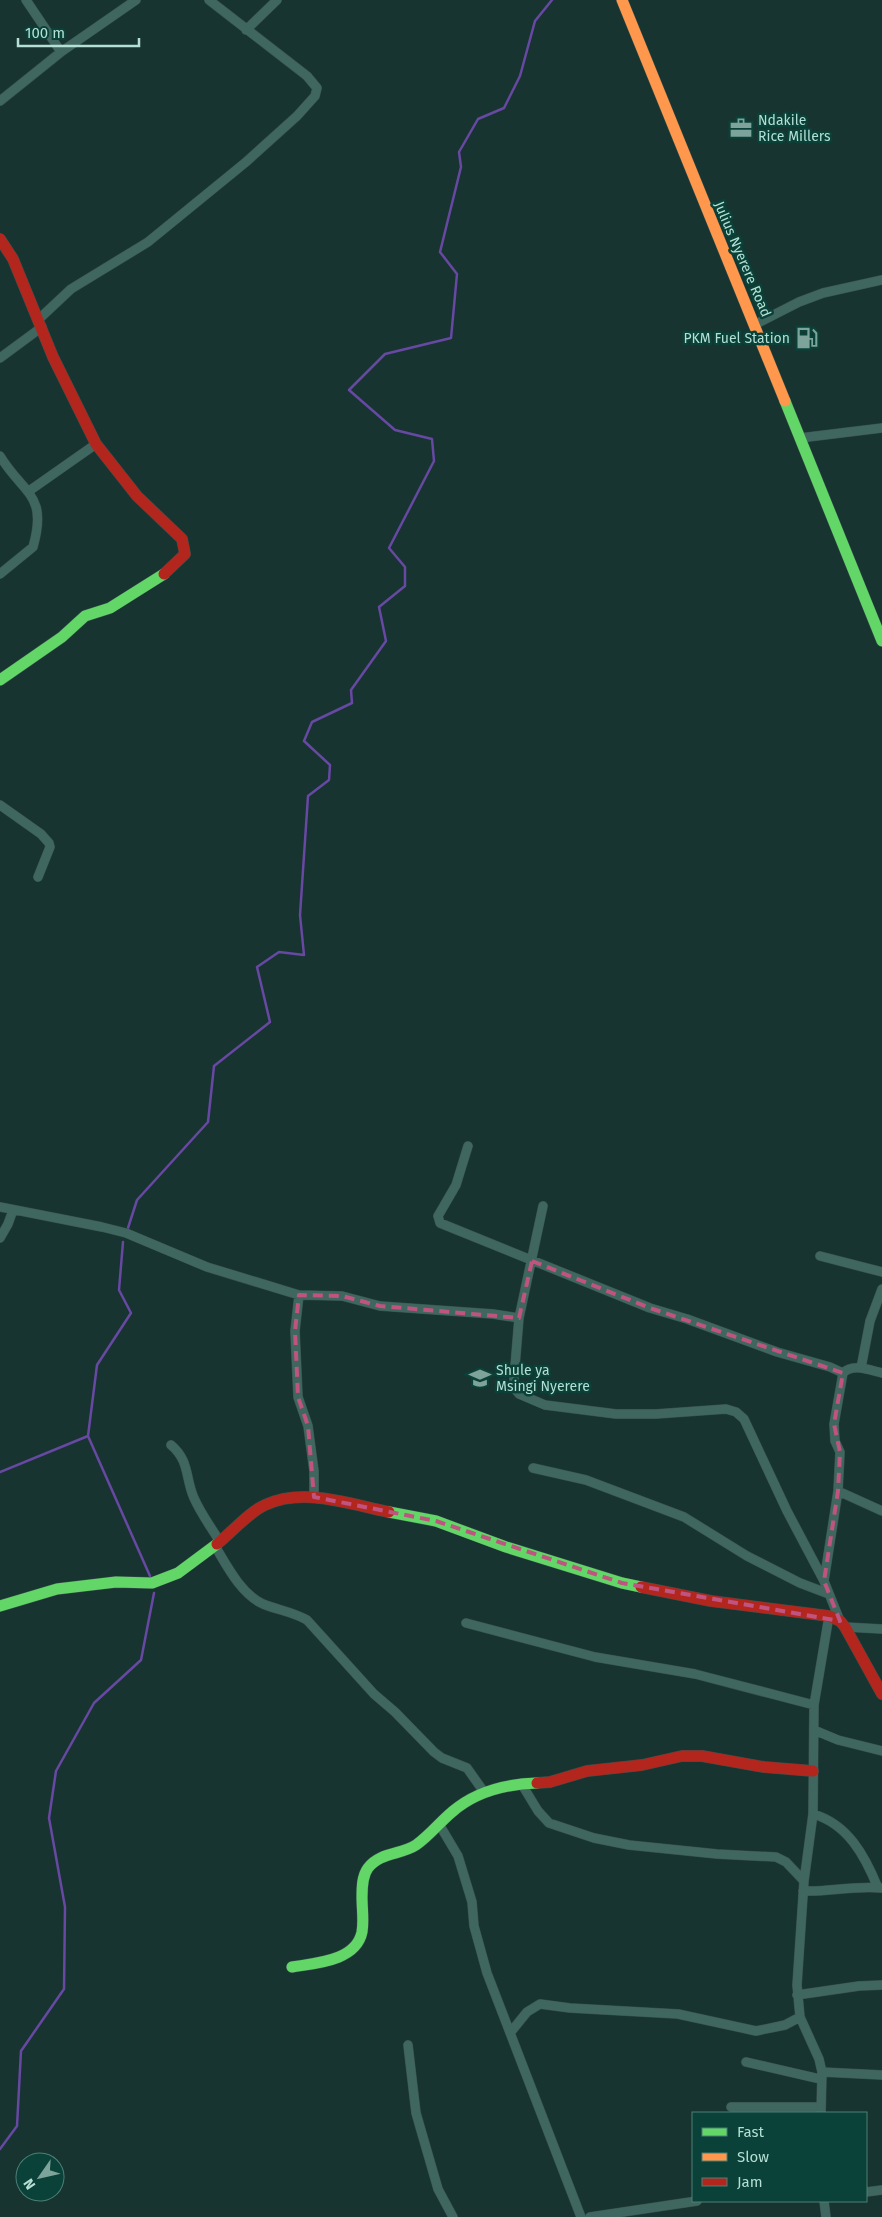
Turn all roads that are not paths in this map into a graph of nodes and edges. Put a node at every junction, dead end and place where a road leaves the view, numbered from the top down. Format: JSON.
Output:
{"nodes":[{"id":1,"x":26,"y":0,"type":"edge"},
{"id":2,"x":136,"y":0,"type":"edge"},
{"id":3,"x":209,"y":0,"type":"edge"},
{"id":4,"x":277,"y":0,"type":"edge"},
{"id":5,"x":622,"y":0,"type":"edge"},
{"id":6,"x":246,"y":30,"type":"junction"},
{"id":7,"x":61,"y":52,"type":"junction"},
{"id":8,"x":0,"y":101,"type":"edge"},
{"id":9,"x":1,"y":244,"type":"edge"},
{"id":10,"x":882,"y":280,"type":"edge"},
{"id":11,"x":41,"y":323,"type":"junction"},
{"id":12,"x":754,"y":324,"type":"junction"},
{"id":13,"x":0,"y":358,"type":"edge"},
{"id":14,"x":882,"y":428,"type":"edge"},
{"id":15,"x":800,"y":438,"type":"junction"},
{"id":16,"x":96,"y":444,"type":"junction"},
{"id":17,"x":0,"y":456,"type":"edge"},
{"id":18,"x":28,"y":491,"type":"junction"},
{"id":19,"x":0,"y":574,"type":"edge"},
{"id":20,"x":882,"y":641,"type":"edge"},
{"id":21,"x":0,"y":680,"type":"edge"},
{"id":22,"x":0,"y":805,"type":"edge"},
{"id":23,"x":38,"y":876,"type":"dead end"},
{"id":24,"x":468,"y":1146,"type":"dead end"},
{"id":25,"x":543,"y":1206,"type":"dead end"},
{"id":26,"x":0,"y":1207,"type":"edge"},
{"id":27,"x":13,"y":1210,"type":"junction"},
{"id":28,"x":0,"y":1238,"type":"edge"},
{"id":29,"x":820,"y":1256,"type":"dead end"},
{"id":30,"x":532,"y":1261,"type":"junction"},
{"id":31,"x":882,"y":1272,"type":"edge"},
{"id":32,"x":882,"y":1289,"type":"edge"},
{"id":33,"x":299,"y":1295,"type":"junction"},
{"id":34,"x":520,"y":1318,"type":"junction"},
{"id":35,"x":861,"y":1368,"type":"junction"},
{"id":36,"x":882,"y":1372,"type":"edge"},
{"id":37,"x":842,"y":1373,"type":"junction"},
{"id":38,"x":171,"y":1445,"type":"dead end"},
{"id":39,"x":532,"y":1468,"type":"dead end"},
{"id":40,"x":838,"y":1491,"type":"junction"},
{"id":41,"x":314,"y":1497,"type":"junction"},
{"id":42,"x":882,"y":1511,"type":"edge"},
{"id":43,"x":218,"y":1544,"type":"junction"},
{"id":44,"x":824,"y":1581,"type":"junction"},
{"id":45,"x":829,"y":1594,"type":"junction"},
{"id":46,"x":0,"y":1606,"type":"edge"},
{"id":47,"x":828,"y":1616,"type":"junction"},
{"id":48,"x":466,"y":1623,"type":"dead end"},
{"id":49,"x":842,"y":1624,"type":"junction"},
{"id":50,"x":882,"y":1629,"type":"edge"},
{"id":51,"x":882,"y":1694,"type":"edge"},
{"id":52,"x":814,"y":1705,"type":"junction"},
{"id":53,"x":814,"y":1730,"type":"junction"},
{"id":54,"x":882,"y":1752,"type":"edge"},
{"id":55,"x":813,"y":1771,"type":"junction"},
{"id":56,"x":521,"y":1783,"type":"junction"},
{"id":57,"x":484,"y":1792,"type":"junction"},
{"id":58,"x":813,"y":1814,"type":"junction"},
{"id":59,"x":439,"y":1824,"type":"junction"},
{"id":60,"x":804,"y":1880,"type":"junction"},
{"id":61,"x":880,"y":1888,"type":"edge"},
{"id":62,"x":803,"y":1891,"type":"junction"},
{"id":63,"x":292,"y":1967,"type":"dead end"},
{"id":64,"x":882,"y":1985,"type":"edge"},
{"id":65,"x":797,"y":1995,"type":"junction"},
{"id":66,"x":800,"y":2017,"type":"junction"},
{"id":67,"x":510,"y":2033,"type":"junction"},
{"id":68,"x":408,"y":2045,"type":"dead end"},
{"id":69,"x":746,"y":2062,"type":"dead end"},
{"id":70,"x":882,"y":2075,"type":"edge"},
{"id":71,"x":821,"y":2076,"type":"junction"},
{"id":72,"x":731,"y":2107,"type":"dead end"},
{"id":73,"x":821,"y":2110,"type":"edge"},
{"id":74,"x":882,"y":2190,"type":"edge"},
{"id":75,"x":867,"y":2192,"type":"edge"},
{"id":76,"x":692,"y":2202,"type":"edge"},
{"id":77,"x":824,"y":2202,"type":"edge"},
{"id":78,"x":606,"y":2216,"type":"edge"},
{"id":79,"x":453,"y":2217,"type":"edge"},
{"id":80,"x":581,"y":2217,"type":"edge"},
{"id":81,"x":590,"y":2217,"type":"edge"},
{"id":82,"x":826,"y":2217,"type":"edge"}],
"edges":[{"from":1,"to":7,"type":"street"},
{"from":2,"to":7,"type":"street"},
{"from":3,"to":6,"type":"street"},
{"from":4,"to":6,"type":"street"},
{"from":5,"to":12,"type":"main road","name":"Julius Nyerere Road"},
{"from":6,"to":11,"type":"street"},
{"from":7,"to":8,"type":"street"},
{"from":9,"to":11,"type":"main road"},
{"from":10,"to":12,"type":"street"},
{"from":11,"to":13,"type":"street"},
{"from":11,"to":16,"type":"main road"},
{"from":12,"to":15,"type":"main road","name":"Julius Nyerere Road"},
{"from":14,"to":15,"type":"street"},
{"from":15,"to":20,"type":"main road","name":"Julius Nyerere Road"},
{"from":16,"to":18,"type":"street"},
{"from":16,"to":21,"type":"main road"},
{"from":17,"to":18,"type":"street"},
{"from":18,"to":19,"type":"street"},
{"from":22,"to":23,"type":"street"},
{"from":24,"to":30,"type":"street"},
{"from":25,"to":30,"type":"street"},
{"from":26,"to":27,"type":"street"},
{"from":27,"to":28,"type":"street"},
{"from":27,"to":33,"type":"street"},
{"from":29,"to":31,"type":"street"},
{"from":30,"to":34,"type":"street"},
{"from":30,"to":37,"type":"street"},
{"from":32,"to":35,"type":"street"},
{"from":33,"to":34,"type":"street"},
{"from":33,"to":41,"type":"street"},
{"from":34,"to":44,"type":"street"},
{"from":35,"to":36,"type":"street"},
{"from":35,"to":37,"type":"street"},
{"from":37,"to":40,"type":"street"},
{"from":38,"to":43,"type":"street"},
{"from":39,"to":45,"type":"street"},
{"from":40,"to":42,"type":"street"},
{"from":40,"to":44,"type":"street"},
{"from":41,"to":43,"type":"main road"},
{"from":41,"to":47,"type":"main road"},
{"from":43,"to":46,"type":"main road"},
{"from":43,"to":57,"type":"street"},
{"from":44,"to":45,"type":"street"},
{"from":45,"to":49,"type":"street"},
{"from":47,"to":49,"type":"main road"},
{"from":47,"to":52,"type":"street"},
{"from":48,"to":52,"type":"street"},
{"from":49,"to":50,"type":"street"},
{"from":49,"to":51,"type":"main road"},
{"from":52,"to":53,"type":"street"},
{"from":53,"to":54,"type":"street"},
{"from":53,"to":55,"type":"street"},
{"from":55,"to":56,"type":"main road"},
{"from":55,"to":58,"type":"street"},
{"from":56,"to":57,"type":"main road"},
{"from":56,"to":60,"type":"street"},
{"from":57,"to":59,"type":"main road"},
{"from":58,"to":60,"type":"street"},
{"from":58,"to":61,"type":"street"},
{"from":59,"to":63,"type":"main road"},
{"from":59,"to":67,"type":"street"},
{"from":60,"to":62,"type":"street"},
{"from":61,"to":62,"type":"street"},
{"from":62,"to":65,"type":"street"},
{"from":64,"to":65,"type":"street"},
{"from":65,"to":66,"type":"street"},
{"from":66,"to":67,"type":"street"},
{"from":66,"to":71,"type":"street"},
{"from":67,"to":80,"type":"street"},
{"from":68,"to":79,"type":"street"},
{"from":69,"to":71,"type":"street"},
{"from":70,"to":71,"type":"street"},
{"from":71,"to":73,"type":"street"},
{"from":72,"to":73,"type":"street"},
{"from":74,"to":75,"type":"street"},
{"from":76,"to":78,"type":"street"},
{"from":77,"to":82,"type":"street"},
{"from":78,"to":81,"type":"street"}]}
